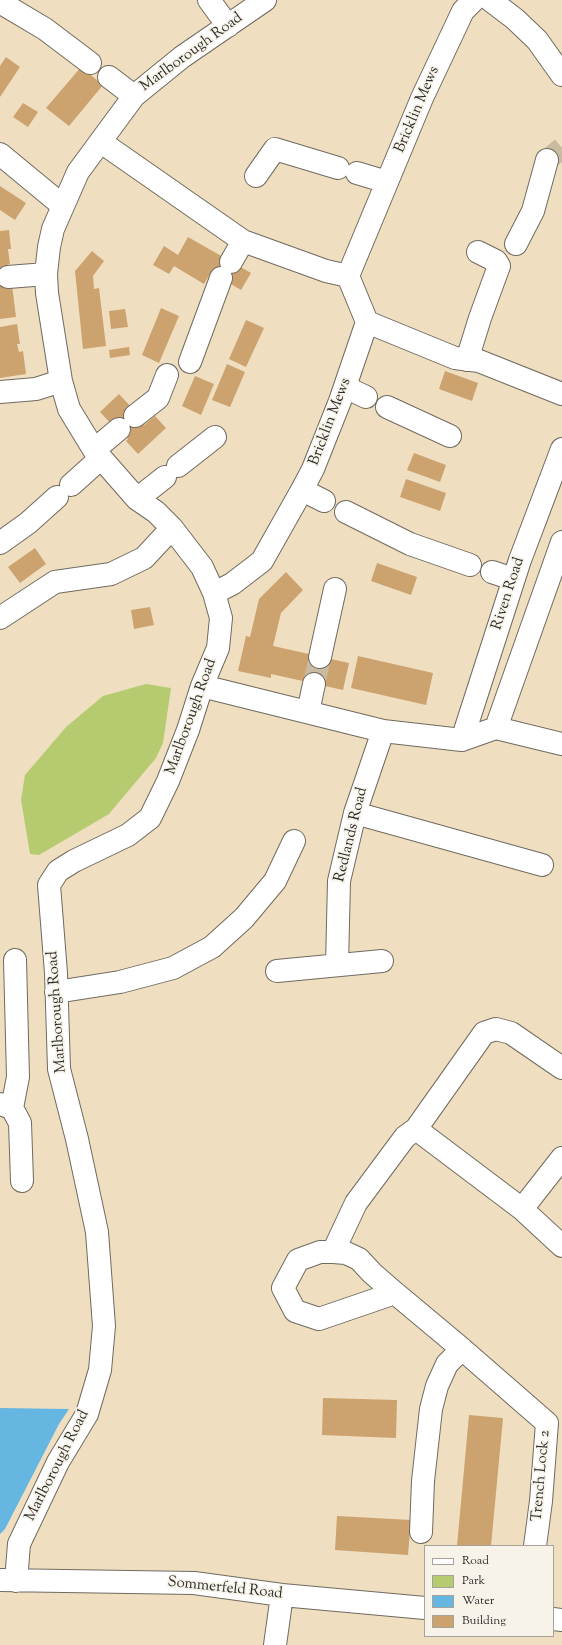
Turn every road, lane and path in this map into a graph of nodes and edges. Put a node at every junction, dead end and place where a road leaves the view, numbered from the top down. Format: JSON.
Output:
{"nodes":[{"id":1,"x":209,"y":0,"type":"edge"},
{"id":2,"x":265,"y":0,"type":"edge"},
{"id":3,"x":490,"y":0,"type":"edge"},
{"id":4,"x":3,"y":4,"type":"dead end"},
{"id":5,"x":468,"y":6,"type":"edge"},
{"id":6,"x":228,"y":26,"type":"junction"},
{"id":7,"x":90,"y":63,"type":"dead end"},
{"id":8,"x":562,"y":75,"type":"edge"},
{"id":9,"x":109,"y":77,"type":"dead end"},
{"id":10,"x":134,"y":96,"type":"junction"},
{"id":11,"x":101,"y":142,"type":"junction"},
{"id":12,"x":0,"y":154,"type":"edge"},
{"id":13,"x":547,"y":160,"type":"tunnel mouth"},
{"id":14,"x":256,"y":176,"type":"dead end"},
{"id":15,"x":387,"y":182,"type":"junction"},
{"id":16,"x":63,"y":206,"type":"junction"},
{"id":17,"x":243,"y":241,"type":"junction"},
{"id":18,"x":516,"y":244,"type":"dead end"},
{"id":19,"x":478,"y":252,"type":"dead end"},
{"id":20,"x":46,"y":274,"type":"junction"},
{"id":21,"x":348,"y":276,"type":"junction"},
{"id":22,"x":8,"y":277,"type":"dead end"},
{"id":23,"x":367,"y":322,"type":"junction"},
{"id":24,"x":467,"y":360,"type":"junction"},
{"id":25,"x":190,"y":362,"type":"dead end"},
{"id":26,"x":167,"y":375,"type":"dead end"},
{"id":27,"x":61,"y":381,"type":"junction"},
{"id":28,"x":345,"y":387,"type":"junction"},
{"id":29,"x":0,"y":392,"type":"edge"},
{"id":30,"x":562,"y":394,"type":"edge"},
{"id":31,"x":366,"y":397,"type":"dead end"},
{"id":32,"x":387,"y":407,"type":"dead end"},
{"id":33,"x":215,"y":436,"type":"dead end"},
{"id":34,"x":450,"y":436,"type":"dead end"},
{"id":35,"x":562,"y":449,"type":"edge"},
{"id":36,"x":97,"y":454,"type":"junction"},
{"id":37,"x":302,"y":490,"type":"junction"},
{"id":38,"x":137,"y":499,"type":"junction"},
{"id":39,"x":324,"y":500,"type":"dead end"},
{"id":40,"x":346,"y":512,"type":"dead end"},
{"id":41,"x":172,"y":528,"type":"junction"},
{"id":42,"x":562,"y":542,"type":"edge"},
{"id":43,"x":0,"y":543,"type":"edge"},
{"id":44,"x":470,"y":565,"type":"dead end"},
{"id":45,"x":492,"y":572,"type":"dead end"},
{"id":46,"x":514,"y":579,"type":"junction"},
{"id":47,"x":555,"y":582,"type":"edge"},
{"id":48,"x":335,"y":589,"type":"dead end"},
{"id":49,"x":214,"y":593,"type":"junction"},
{"id":50,"x":0,"y":618,"type":"edge"},
{"id":51,"x":320,"y":657,"type":"tunnel mouth"},
{"id":52,"x":314,"y":684,"type":"tunnel mouth"},
{"id":53,"x":202,"y":686,"type":"junction"},
{"id":54,"x":308,"y":712,"type":"junction"},
{"id":55,"x":496,"y":728,"type":"junction"},
{"id":56,"x":383,"y":731,"type":"junction"},
{"id":57,"x":462,"y":740,"type":"junction"},
{"id":58,"x":562,"y":744,"type":"edge"},
{"id":59,"x":355,"y":813,"type":"junction"},
{"id":60,"x":294,"y":840,"type":"dead end"},
{"id":61,"x":542,"y":865,"type":"dead end"},
{"id":62,"x":15,"y":960,"type":"dead end"},
{"id":63,"x":382,"y":961,"type":"dead end"},
{"id":64,"x":337,"y":965,"type":"junction"},
{"id":65,"x":277,"y":971,"type":"dead end"},
{"id":66,"x":56,"y":992,"type":"junction"},
{"id":67,"x":562,"y":1068,"type":"edge"},
{"id":68,"x":6,"y":1106,"type":"edge"},
{"id":69,"x":416,"y":1129,"type":"junction"},
{"id":70,"x":562,"y":1158,"type":"edge"},
{"id":71,"x":22,"y":1181,"type":"dead end"},
{"id":72,"x":522,"y":1210,"type":"junction"},
{"id":73,"x":562,"y":1246,"type":"edge"},
{"id":74,"x":333,"y":1252,"type":"junction"},
{"id":75,"x":395,"y":1292,"type":"junction"},
{"id":76,"x":462,"y":1349,"type":"junction"},
{"id":77,"x":553,"y":1460,"type":"edge"},
{"id":78,"x":421,"y":1532,"type":"dead end"},
{"id":79,"x":535,"y":1545,"type":"edge"},
{"id":80,"x":8,"y":1581,"type":"edge"},
{"id":81,"x":282,"y":1595,"type":"junction"},
{"id":82,"x":424,"y":1608,"type":"edge"},
{"id":83,"x":275,"y":1645,"type":"edge"}],
"edges":[{"from":1,"to":6,"type":"street"},
{"from":2,"to":6,"type":"street","name":"Marlborough Road"},
{"from":3,"to":8,"type":"street"},
{"from":4,"to":7,"type":"street"},
{"from":5,"to":15,"type":"street","name":"Bricklin Mews"},
{"from":6,"to":10,"type":"street","name":"Marlborough Road"},
{"from":9,"to":10,"type":"street"},
{"from":10,"to":11,"type":"street","name":"Marlborough Road"},
{"from":11,"to":16,"type":"street","name":"Marlborough Road"},
{"from":11,"to":17,"type":"street"},
{"from":12,"to":16,"type":"street"},
{"from":13,"to":18,"type":"street"},
{"from":14,"to":15,"type":"street"},
{"from":15,"to":21,"type":"street","name":"Bricklin Mews"},
{"from":16,"to":20,"type":"street","name":"Marlborough Road"},
{"from":17,"to":21,"type":"street"},
{"from":17,"to":25,"type":"street"},
{"from":19,"to":24,"type":"street"},
{"from":20,"to":22,"type":"street"},
{"from":20,"to":27,"type":"street","name":"Marlborough Road"},
{"from":21,"to":23,"type":"street"},
{"from":23,"to":24,"type":"street"},
{"from":23,"to":28,"type":"street","name":"Bricklin Mews"},
{"from":24,"to":30,"type":"street"},
{"from":26,"to":36,"type":"street"},
{"from":27,"to":29,"type":"street"},
{"from":27,"to":36,"type":"street","name":"Marlborough Road"},
{"from":28,"to":31,"type":"street"},
{"from":28,"to":37,"type":"street","name":"Bricklin Mews"},
{"from":32,"to":34,"type":"street"},
{"from":33,"to":38,"type":"street"},
{"from":35,"to":46,"type":"street","name":"Riven Road"},
{"from":36,"to":38,"type":"street","name":"Marlborough Road"},
{"from":36,"to":43,"type":"street"},
{"from":37,"to":39,"type":"street"},
{"from":37,"to":49,"type":"street","name":"Bricklin Mews"},
{"from":38,"to":41,"type":"street","name":"Marlborough Road"},
{"from":40,"to":44,"type":"street"},
{"from":41,"to":49,"type":"street","name":"Marlborough Road"},
{"from":41,"to":50,"type":"street"},
{"from":42,"to":47,"type":"street"},
{"from":45,"to":46,"type":"street"},
{"from":46,"to":57,"type":"street","name":"Riven Road"},
{"from":47,"to":55,"type":"street"},
{"from":48,"to":51,"type":"street"},
{"from":49,"to":53,"type":"street","name":"Marlborough Road"},
{"from":52,"to":54,"type":"street"},
{"from":53,"to":54,"type":"street"},
{"from":53,"to":66,"type":"street","name":"Marlborough Road"},
{"from":54,"to":56,"type":"street"},
{"from":55,"to":57,"type":"street"},
{"from":55,"to":58,"type":"street"},
{"from":56,"to":57,"type":"street"},
{"from":56,"to":59,"type":"street","name":"Redlands Road"},
{"from":59,"to":61,"type":"street"},
{"from":59,"to":64,"type":"street","name":"Redlands Road"},
{"from":60,"to":66,"type":"street"},
{"from":62,"to":68,"type":"street"},
{"from":63,"to":64,"type":"street"},
{"from":64,"to":65,"type":"street"},
{"from":66,"to":80,"type":"street","name":"Marlborough Road"},
{"from":67,"to":69,"type":"street"},
{"from":68,"to":71,"type":"street"},
{"from":69,"to":72,"type":"street"},
{"from":69,"to":74,"type":"street"},
{"from":70,"to":72,"type":"street"},
{"from":72,"to":73,"type":"street"},
{"from":74,"to":75,"type":"street","name":"Trench Lock 2"},
{"from":74,"to":75,"type":"street","name":"Trench Lock 2"},
{"from":75,"to":76,"type":"street","name":"Trench Lock 2"},
{"from":76,"to":77,"type":"street","name":"Trench Lock 2"},
{"from":76,"to":78,"type":"street"},
{"from":77,"to":79,"type":"street","name":"Trench Lock 2"},
{"from":80,"to":81,"type":"street","name":"Sommerfeld Road"},
{"from":81,"to":82,"type":"street","name":"Sommerfeld Road"},
{"from":81,"to":83,"type":"street"}]}
